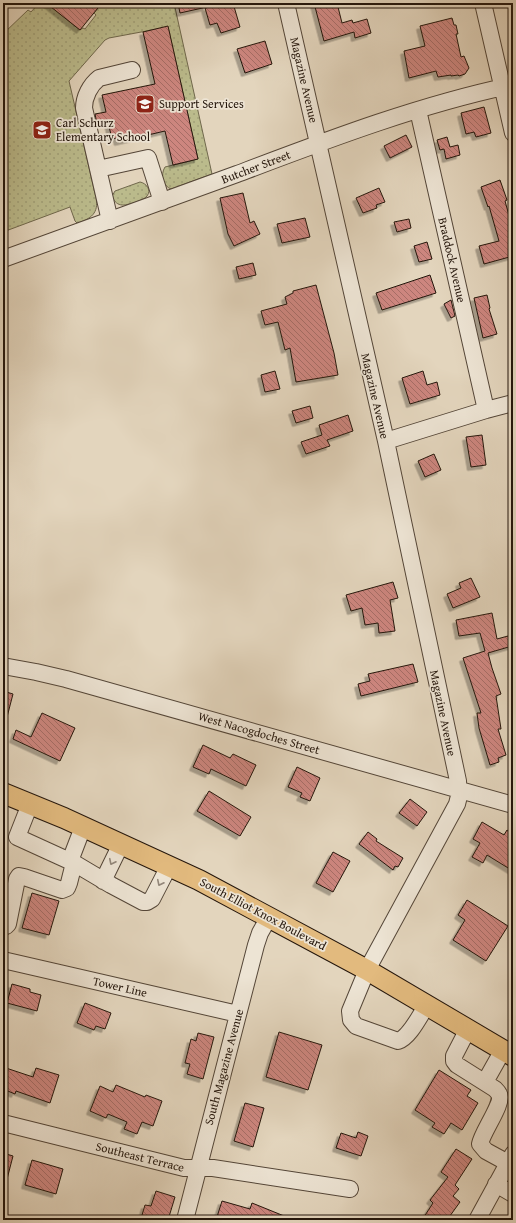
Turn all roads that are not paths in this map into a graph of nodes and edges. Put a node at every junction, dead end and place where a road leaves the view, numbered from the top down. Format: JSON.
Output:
{"nodes":[{"id":1,"x":286,"y":3,"type":"edge"},
{"id":2,"x":483,"y":3,"type":"edge"},
{"id":3,"x":132,"y":70,"type":"dead end"},
{"id":4,"x":508,"y":86,"type":"edge"},
{"id":5,"x":418,"y":110,"type":"junction"},
{"id":6,"x":513,"y":133,"type":"edge"},
{"id":7,"x":318,"y":144,"type":"junction"},
{"id":8,"x":98,"y":169,"type":"junction"},
{"id":9,"x":162,"y":202,"type":"junction"},
{"id":10,"x":110,"y":221,"type":"junction"},
{"id":11,"x":3,"y":258,"type":"edge"},
{"id":12,"x":513,"y":403,"type":"edge"},
{"id":13,"x":486,"y":410,"type":"junction"},
{"id":14,"x":386,"y":442,"type":"junction"},
{"id":15,"x":3,"y":666,"type":"edge"},
{"id":16,"x":459,"y":790,"type":"junction"},
{"id":17,"x":3,"y":792,"type":"edge"},
{"id":18,"x":30,"y":804,"type":"junction"},
{"id":19,"x":513,"y":805,"type":"edge"},
{"id":20,"x":83,"y":827,"type":"junction"},
{"id":21,"x":10,"y":837,"type":"edge"},
{"id":22,"x":121,"y":844,"type":"junction"},
{"id":23,"x":72,"y":862,"type":"junction"},
{"id":24,"x":168,"y":866,"type":"junction"},
{"id":25,"x":103,"y":880,"type":"junction"},
{"id":26,"x":268,"y":917,"type":"junction"},
{"id":27,"x":3,"y":927,"type":"edge"},
{"id":28,"x":3,"y":960,"type":"edge"},
{"id":29,"x":367,"y":970,"type":"junction"},
{"id":30,"x":427,"y":1005,"type":"junction"},
{"id":31,"x":238,"y":1014,"type":"junction"},
{"id":32,"x":468,"y":1029,"type":"junction"},
{"id":33,"x":508,"y":1053,"type":"edge"},
{"id":34,"x":484,"y":1082,"type":"junction"},
{"id":35,"x":3,"y":1123,"type":"edge"},
{"id":36,"x":510,"y":1159,"type":"edge"},
{"id":37,"x":198,"y":1168,"type":"junction"},
{"id":38,"x":496,"y":1184,"type":"junction"},
{"id":39,"x":350,"y":1189,"type":"dead end"},
{"id":40,"x":513,"y":1194,"type":"edge"},
{"id":41,"x":185,"y":1220,"type":"edge"},
{"id":42,"x":477,"y":1220,"type":"edge"}],
"edges":[{"from":1,"to":7,"type":"street","name":"Magazine Avenue"},
{"from":2,"to":4,"type":"street"},
{"from":3,"to":8,"type":"street"},
{"from":4,"to":5,"type":"street","name":"Butcher Street"},
{"from":4,"to":6,"type":"street"},
{"from":5,"to":7,"type":"street","name":"Butcher Street"},
{"from":5,"to":13,"type":"street","name":"Braddock Avenue"},
{"from":7,"to":9,"type":"street","name":"Butcher Street"},
{"from":7,"to":14,"type":"street","name":"Magazine Avenue"},
{"from":8,"to":9,"type":"street"},
{"from":8,"to":10,"type":"street"},
{"from":9,"to":10,"type":"street","name":"Butcher Street"},
{"from":10,"to":11,"type":"street","name":"Butcher Street"},
{"from":12,"to":13,"type":"street"},
{"from":13,"to":14,"type":"street"},
{"from":14,"to":16,"type":"street","name":"Magazine Avenue"},
{"from":15,"to":16,"type":"street","name":"West Nacogdoches Street"},
{"from":16,"to":19,"type":"street","name":"West Nacogdoches Street"},
{"from":16,"to":29,"type":"street"},
{"from":17,"to":18,"type":"main road","name":"South Elliot Knox Boulevard"},
{"from":18,"to":20,"type":"main road","name":"South Elliot Knox Boulevard"},
{"from":18,"to":21,"type":"street"},
{"from":20,"to":22,"type":"main road","name":"South Elliot Knox Boulevard"},
{"from":20,"to":23,"type":"street"},
{"from":21,"to":23,"type":"street"},
{"from":22,"to":24,"type":"main road","name":"South Elliot Knox Boulevard"},
{"from":22,"to":25,"type":"street","one_way":true},
{"from":23,"to":25,"type":"street"},
{"from":23,"to":27,"type":"street"},
{"from":24,"to":25,"type":"street","one_way":true},
{"from":24,"to":26,"type":"main road","name":"South Elliot Knox Boulevard"},
{"from":26,"to":29,"type":"main road","name":"South Elliot Knox Boulevard"},
{"from":26,"to":31,"type":"street","name":"South Magazine Avenue"},
{"from":28,"to":31,"type":"street","name":"Tower Line"},
{"from":29,"to":30,"type":"main road","name":"South Elliot Knox Boulevard"},
{"from":29,"to":30,"type":"street"},
{"from":30,"to":32,"type":"main road","name":"South Elliot Knox Boulevard"},
{"from":31,"to":37,"type":"street","name":"South Magazine Avenue"},
{"from":32,"to":33,"type":"main road","name":"South Elliot Knox Boulevard"},
{"from":32,"to":34,"type":"street"},
{"from":33,"to":34,"type":"street"},
{"from":34,"to":36,"type":"street"},
{"from":35,"to":37,"type":"street","name":"Southeast Terrace"},
{"from":36,"to":38,"type":"street"},
{"from":37,"to":39,"type":"street","name":"Southeast Terrace"},
{"from":37,"to":41,"type":"street","name":"South Magazine Avenue"},
{"from":38,"to":40,"type":"street"},
{"from":38,"to":42,"type":"street"}]}
